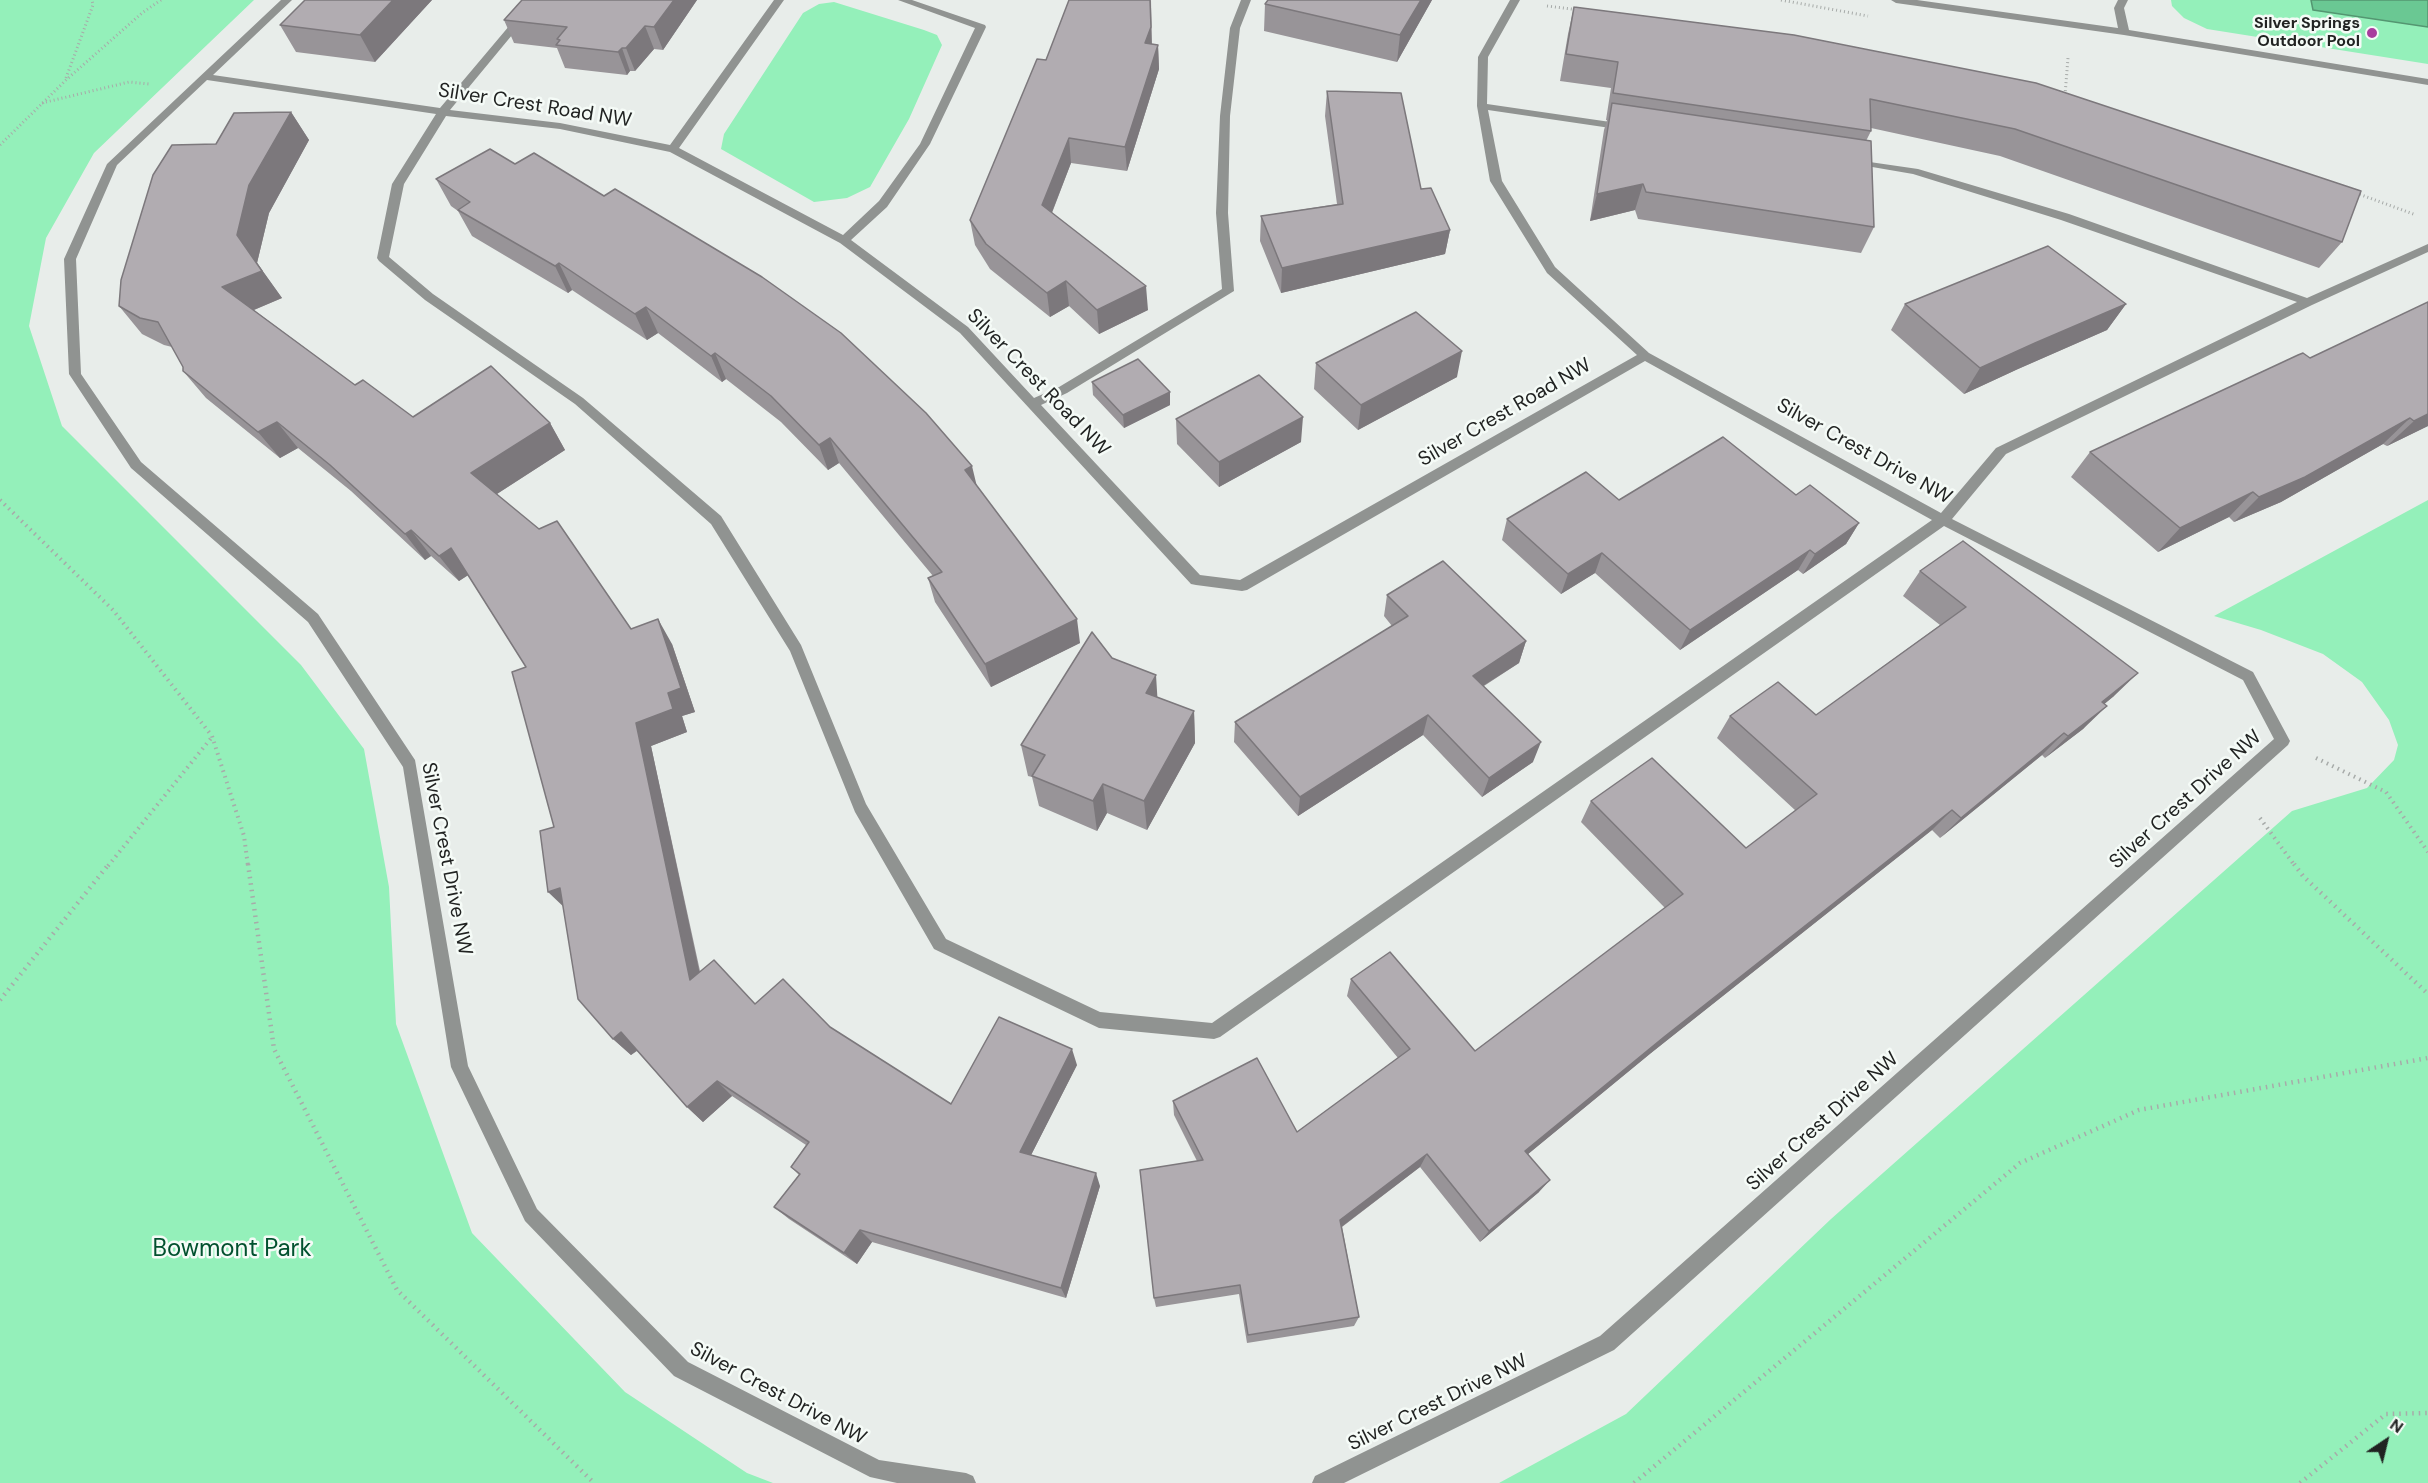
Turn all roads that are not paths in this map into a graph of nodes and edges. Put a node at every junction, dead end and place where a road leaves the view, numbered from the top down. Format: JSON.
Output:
{"nodes":[{"id":1,"x":287,"y":0,"type":"edge"},
{"id":2,"x":536,"y":0,"type":"edge"},
{"id":3,"x":779,"y":0,"type":"edge"},
{"id":4,"x":903,"y":0,"type":"edge"},
{"id":5,"x":1246,"y":0,"type":"edge"},
{"id":6,"x":1515,"y":0,"type":"edge"},
{"id":7,"x":1896,"y":0,"type":"edge"},
{"id":8,"x":2123,"y":0,"type":"edge"},
{"id":9,"x":2124,"y":32,"type":"junction"},
{"id":10,"x":205,"y":77,"type":"junction"},
{"id":11,"x":2428,"y":82,"type":"edge"},
{"id":12,"x":1482,"y":106,"type":"junction"},
{"id":13,"x":443,"y":112,"type":"junction"},
{"id":14,"x":1634,"y":129,"type":"edge"},
{"id":15,"x":673,"y":149,"type":"junction"},
{"id":16,"x":1844,"y":160,"type":"edge"},
{"id":17,"x":844,"y":240,"type":"junction"},
{"id":18,"x":2428,"y":248,"type":"edge"},
{"id":19,"x":2308,"y":302,"type":"junction"},
{"id":20,"x":1645,"y":356,"type":"junction"},
{"id":21,"x":1034,"y":403,"type":"junction"},
{"id":22,"x":1943,"y":520,"type":"junction"},
{"id":23,"x":966,"y":1483,"type":"edge"},
{"id":24,"x":1322,"y":1483,"type":"edge"}],
"edges":[{"from":1,"to":10,"type":"street","name":"Silver Crest Drive NW"},
{"from":2,"to":13,"type":"street"},
{"from":3,"to":15,"type":"street"},
{"from":4,"to":17,"type":"street"},
{"from":5,"to":21,"type":"street"},
{"from":6,"to":12,"type":"street","name":"Silver Crest Drive NW"},
{"from":7,"to":9,"type":"street"},
{"from":8,"to":9,"type":"street"},
{"from":9,"to":11,"type":"street"},
{"from":10,"to":13,"type":"street","name":"Silver Crest Road NW"},
{"from":10,"to":23,"type":"street","name":"Silver Crest Drive NW"},
{"from":12,"to":14,"type":"street"},
{"from":12,"to":20,"type":"street","name":"Silver Crest Drive NW"},
{"from":13,"to":15,"type":"street","name":"Silver Crest Road NW"},
{"from":13,"to":22,"type":"street"},
{"from":15,"to":17,"type":"street","name":"Silver Crest Road NW"},
{"from":16,"to":19,"type":"street"},
{"from":17,"to":21,"type":"street","name":"Silver Crest Road NW"},
{"from":18,"to":19,"type":"street"},
{"from":19,"to":22,"type":"street"},
{"from":20,"to":21,"type":"street","name":"Silver Crest Road NW"},
{"from":20,"to":22,"type":"street","name":"Silver Crest Drive NW"},
{"from":22,"to":24,"type":"street","name":"Silver Crest Drive NW"}]}
